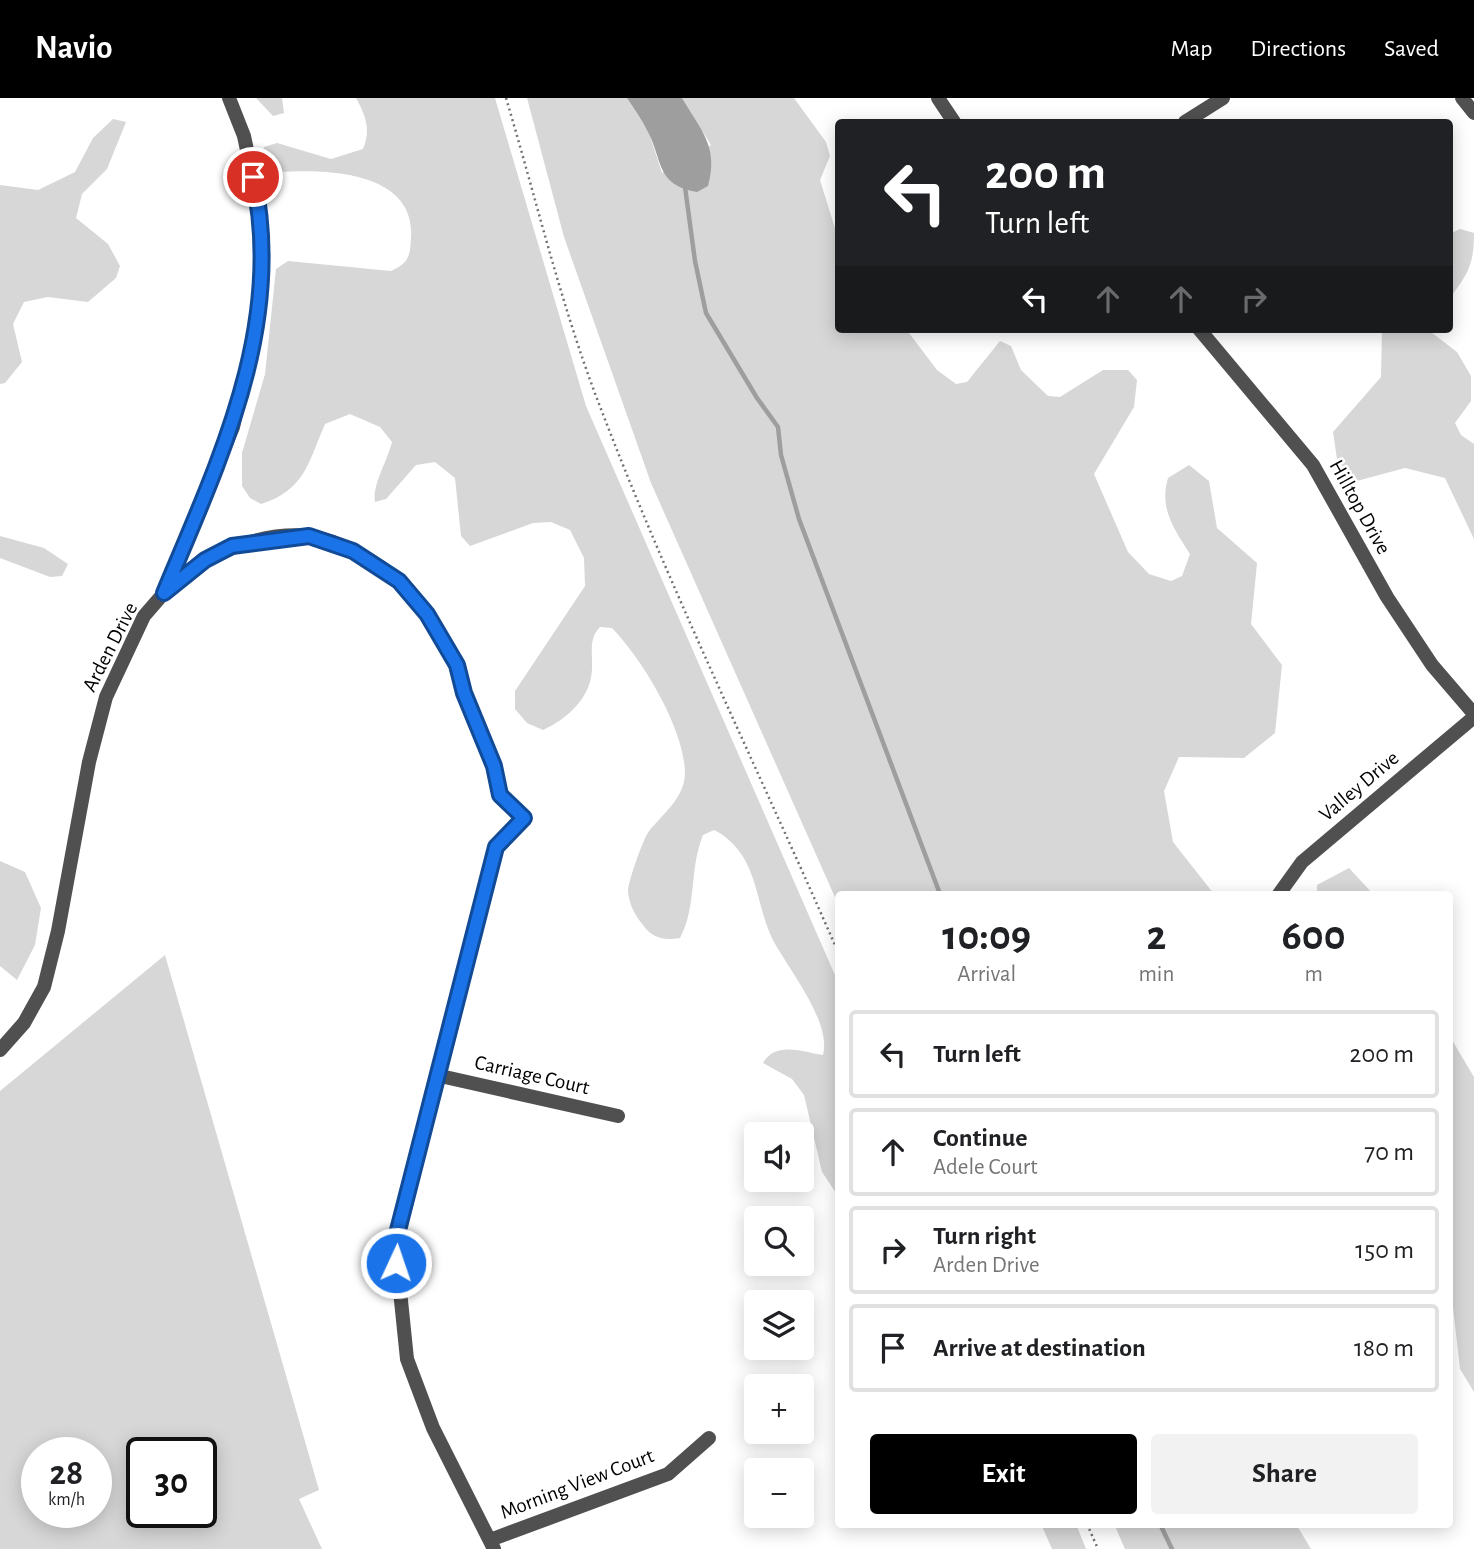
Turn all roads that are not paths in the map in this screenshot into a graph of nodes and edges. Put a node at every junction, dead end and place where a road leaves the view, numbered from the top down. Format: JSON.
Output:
{"nodes":[{"id":1,"x":229,"y":98,"type":"edge"},
{"id":2,"x":938,"y":98,"type":"edge"},
{"id":3,"x":1223,"y":98,"type":"edge"},
{"id":4,"x":1462,"y":98,"type":"edge"},
{"id":5,"x":1474,"y":113,"type":"edge"},
{"id":6,"x":952,"y":119,"type":"edge"},
{"id":7,"x":1190,"y":119,"type":"edge"},
{"id":8,"x":1202,"y":333,"type":"edge"},
{"id":9,"x":164,"y":593,"type":"junction"},
{"id":10,"x":457,"y":665,"type":"joint"},
{"id":11,"x":1474,"y":716,"type":"edge"},
{"id":12,"x":524,"y":818,"type":"joint"},
{"id":13,"x":1281,"y":891,"type":"edge"},
{"id":14,"x":0,"y":1050,"type":"edge"},
{"id":15,"x":436,"y":1074,"type":"junction"},
{"id":16,"x":618,"y":1116,"type":"dead end"},
{"id":17,"x":709,"y":1438,"type":"dead end"},
{"id":18,"x":492,"y":1544,"type":"edge"}],
"edges":[{"from":1,"to":9,"type":"street","name":"Arden Drive"},
{"from":2,"to":6,"type":"street"},
{"from":3,"to":7,"type":"street"},
{"from":4,"to":5,"type":"street"},
{"from":8,"to":11,"type":"street","name":"Hilltop Drive"},
{"from":9,"to":10,"type":"street"},
{"from":9,"to":14,"type":"street","name":"Arden Drive"},
{"from":10,"to":12,"type":"lane"},
{"from":11,"to":13,"type":"street","name":"Valley Drive"},
{"from":12,"to":15,"type":"street"},
{"from":15,"to":16,"type":"street","name":"Carriage Court"},
{"from":15,"to":18,"type":"street"},
{"from":17,"to":18,"type":"street","name":"Morning View Court"}]}
